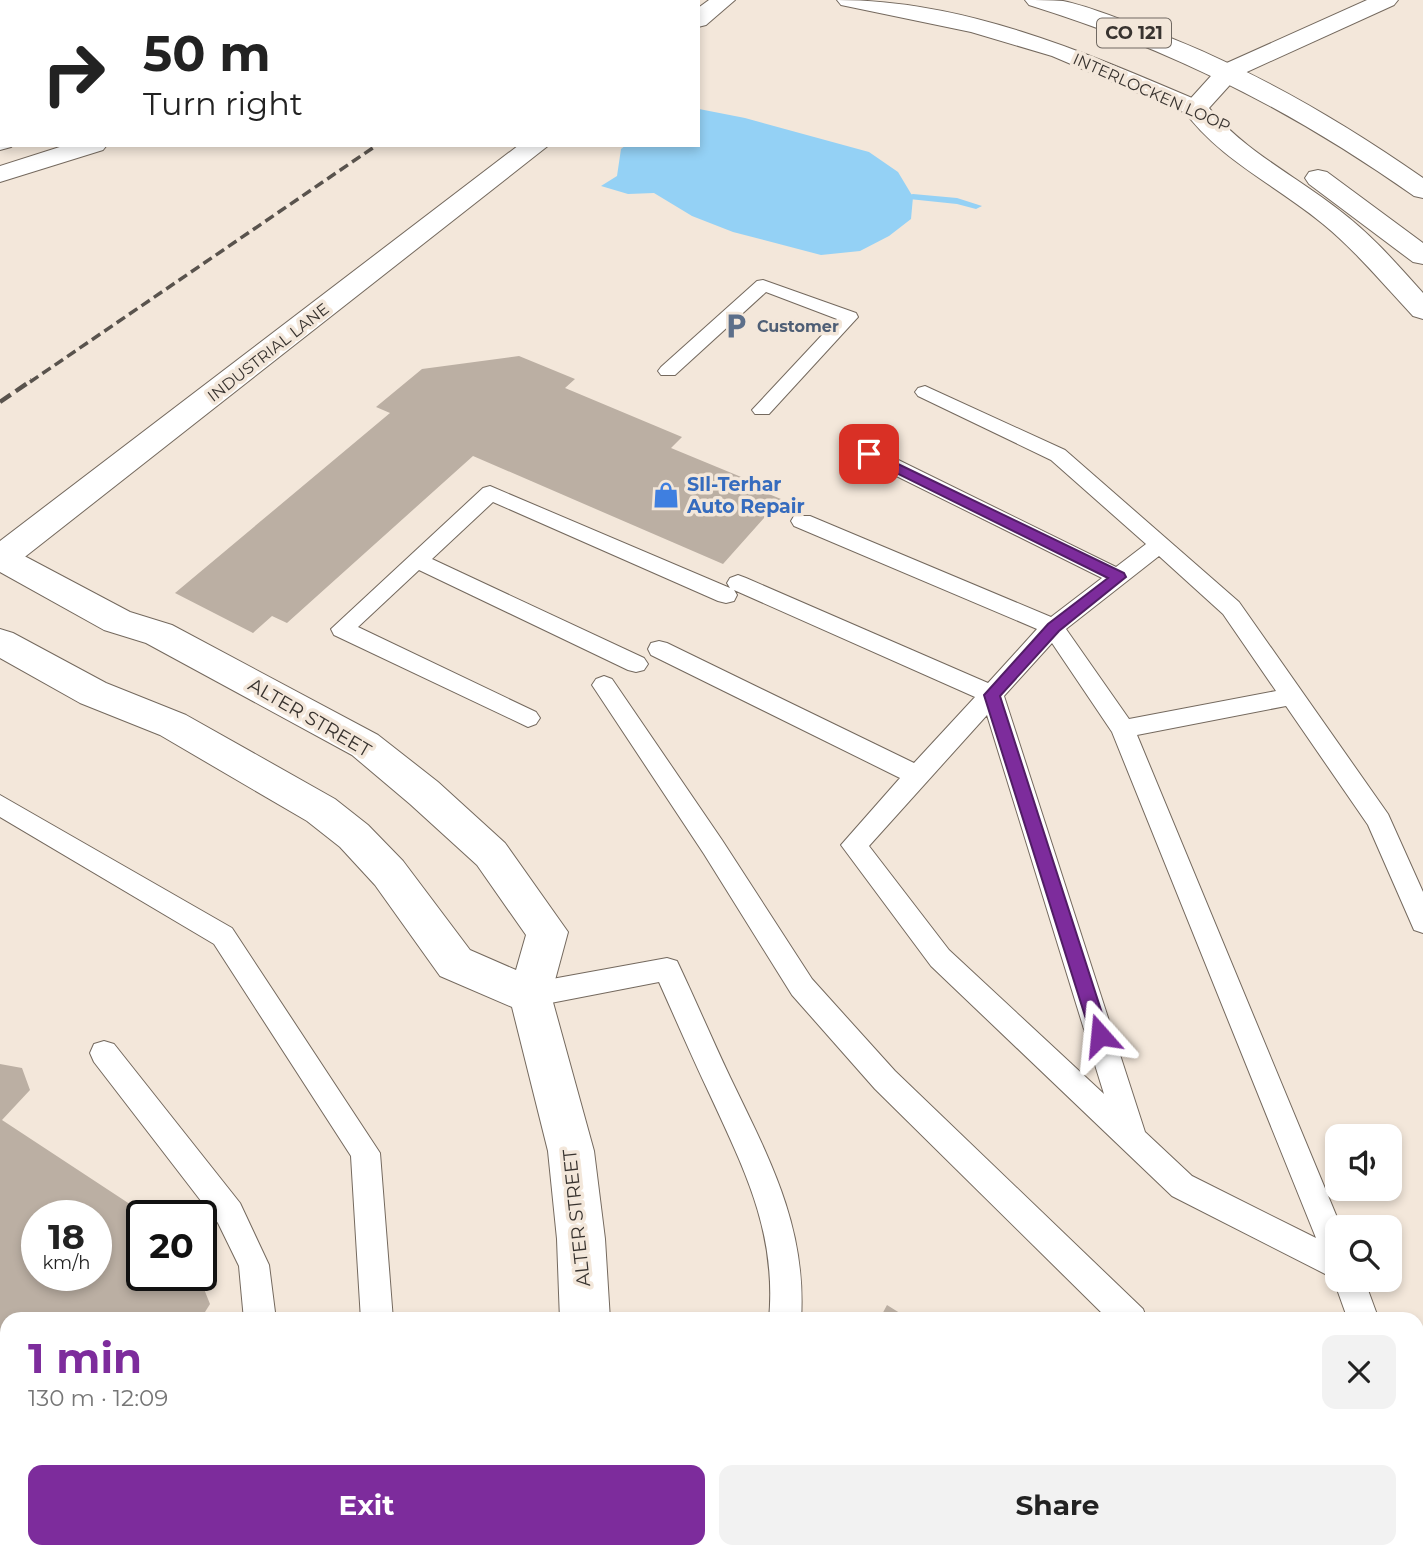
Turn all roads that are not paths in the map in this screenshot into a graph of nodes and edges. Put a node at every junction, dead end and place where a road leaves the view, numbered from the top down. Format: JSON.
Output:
{"nodes":[{"id":1,"x":723,"y":0,"type":"edge"},
{"id":2,"x":850,"y":0,"type":"edge"},
{"id":3,"x":1037,"y":0,"type":"edge"},
{"id":4,"x":1386,"y":0,"type":"edge"},
{"id":5,"x":700,"y":18,"type":"edge"},
{"id":6,"x":1229,"y":71,"type":"junction"},
{"id":7,"x":1195,"y":108,"type":"junction"},
{"id":8,"x":88,"y":147,"type":"edge"},
{"id":9,"x":533,"y":147,"type":"edge"},
{"id":10,"x":0,"y":174,"type":"edge"},
{"id":11,"x":1423,"y":190,"type":"edge"},
{"id":12,"x":1423,"y":256,"type":"edge"},
{"id":13,"x":1423,"y":310,"type":"edge"},
{"id":14,"x":668,"y":371,"type":"dead end"},
{"id":15,"x":925,"y":392,"type":"dead end"},
{"id":16,"x":762,"y":410,"type":"dead end"},
{"id":17,"x":869,"y":454,"type":"dead end"},
{"id":18,"x":802,"y":521,"type":"dead end"},
{"id":19,"x":1160,"y":545,"type":"junction"},
{"id":20,"x":1,"y":559,"type":"edge"},
{"id":21,"x":416,"y":560,"type":"junction"},
{"id":22,"x":1119,"y":577,"type":"junction"},
{"id":23,"x":1053,"y":628,"type":"junction"},
{"id":24,"x":0,"y":642,"type":"edge"},
{"id":25,"x":659,"y":649,"type":"dead end"},
{"id":26,"x":636,"y":664,"type":"dead end"},
{"id":27,"x":604,"y":685,"type":"dead end"},
{"id":28,"x":992,"y":695,"type":"junction"},
{"id":29,"x":1293,"y":696,"type":"junction"},
{"id":30,"x":528,"y":718,"type":"dead end"},
{"id":31,"x":1123,"y":729,"type":"junction"},
{"id":32,"x":917,"y":776,"type":"junction"},
{"id":33,"x":0,"y":805,"type":"edge"},
{"id":34,"x":1423,"y":922,"type":"edge"},
{"id":35,"x":530,"y":995,"type":"junction"},
{"id":36,"x":104,"y":1053,"type":"dead end"},
{"id":37,"x":1133,"y":1140,"type":"junction"},
{"id":38,"x":1325,"y":1224,"type":"edge"},
{"id":39,"x":1325,"y":1259,"type":"edge"},
{"id":40,"x":1353,"y":1292,"type":"edge"},
{"id":41,"x":259,"y":1312,"type":"edge"},
{"id":42,"x":376,"y":1312,"type":"edge"},
{"id":43,"x":585,"y":1312,"type":"edge"},
{"id":44,"x":785,"y":1312,"type":"edge"},
{"id":45,"x":1124,"y":1312,"type":"edge"},
{"id":46,"x":1361,"y":1312,"type":"edge"}],
"edges":[{"from":1,"to":5,"type":"main road"},
{"from":2,"to":7,"type":"main road","name":"INTERLOCKEN LOOP","number":"CO 121"},
{"from":3,"to":6,"type":"main road","number":"CO 121"},
{"from":4,"to":6,"type":"main road"},
{"from":6,"to":7,"type":"main road"},
{"from":6,"to":11,"type":"main road","number":"CO 121"},
{"from":7,"to":12,"type":"main road","name":"INTERLOCKEN LOOP","number":"CO 121"},
{"from":7,"to":13,"type":"main road"},
{"from":8,"to":10,"type":"main road"},
{"from":9,"to":20,"type":"main road","name":"INDUSTRIAL LANE"},
{"from":14,"to":16,"type":"lane"},
{"from":15,"to":19,"type":"lane"},
{"from":17,"to":22,"type":"lane"},
{"from":18,"to":23,"type":"lane"},
{"from":19,"to":22,"type":"lane"},
{"from":19,"to":29,"type":"lane"},
{"from":20,"to":35,"type":"main road","name":"ALTER STREET"},
{"from":21,"to":26,"type":"lane"},
{"from":21,"to":28,"type":"lane"},
{"from":21,"to":30,"type":"lane"},
{"from":22,"to":23,"type":"lane"},
{"from":23,"to":28,"type":"lane"},
{"from":23,"to":31,"type":"lane"},
{"from":24,"to":35,"type":"main road"},
{"from":25,"to":32,"type":"lane"},
{"from":27,"to":45,"type":"lane"},
{"from":28,"to":32,"type":"lane"},
{"from":28,"to":37,"type":"lane"},
{"from":29,"to":31,"type":"lane"},
{"from":29,"to":34,"type":"lane"},
{"from":31,"to":38,"type":"lane"},
{"from":32,"to":37,"type":"lane"},
{"from":33,"to":42,"type":"lane"},
{"from":35,"to":43,"type":"main road","name":"ALTER STREET"},
{"from":35,"to":44,"type":"lane"},
{"from":36,"to":41,"type":"lane"},
{"from":37,"to":39,"type":"lane"},
{"from":40,"to":46,"type":"lane"}]}
